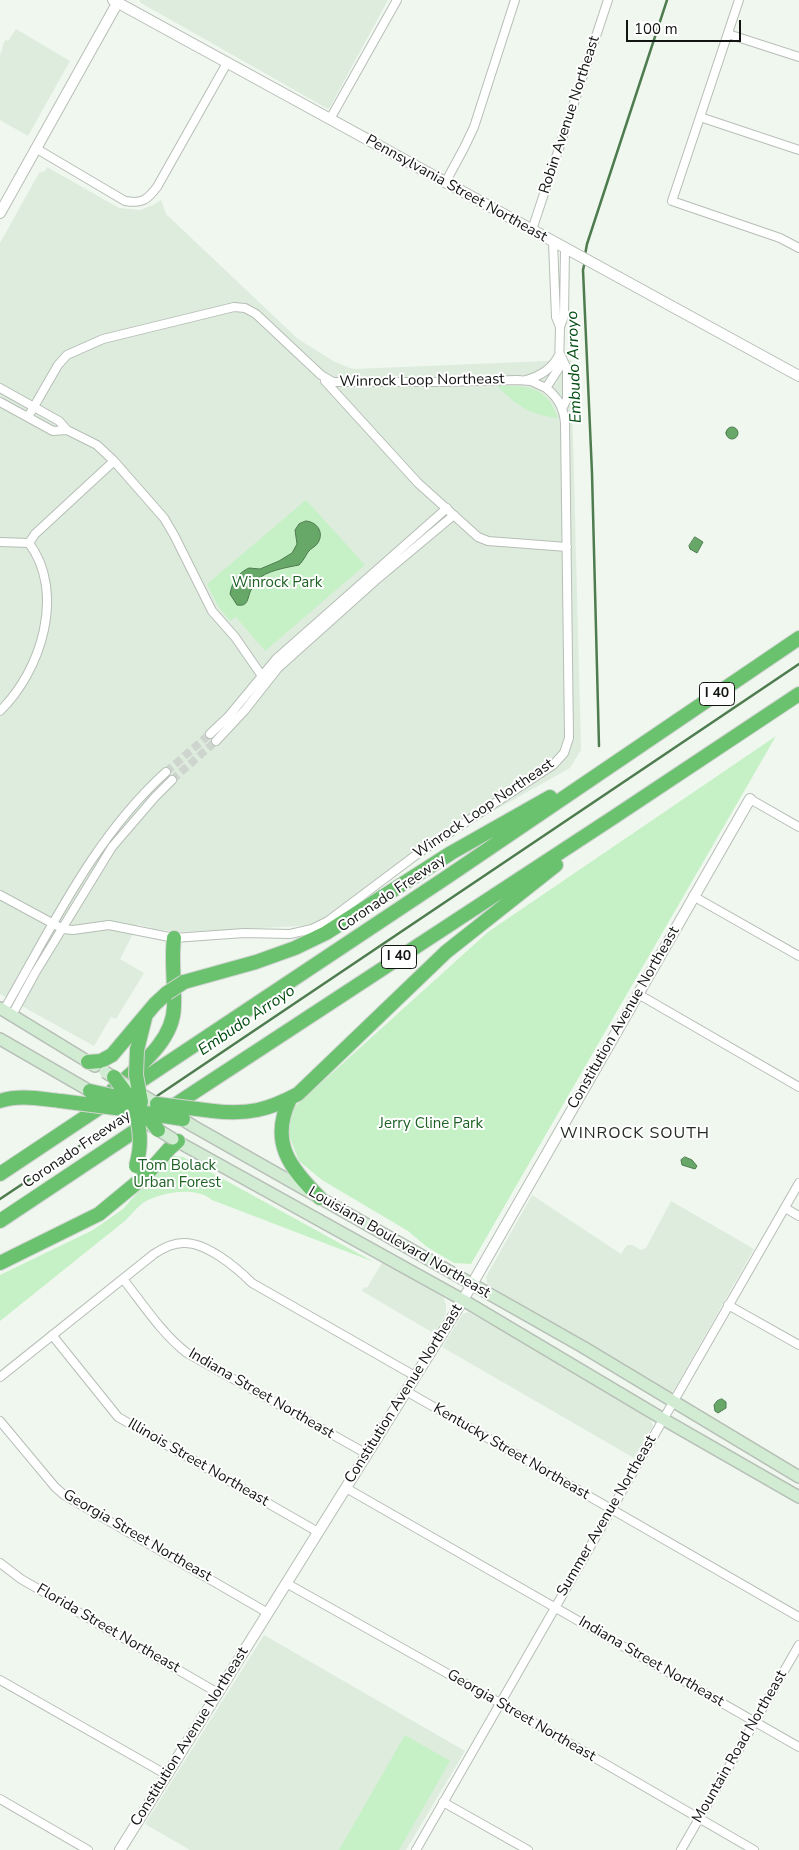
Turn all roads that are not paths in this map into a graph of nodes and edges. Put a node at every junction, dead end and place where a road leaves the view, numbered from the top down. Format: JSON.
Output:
{"nodes":[{"id":1,"x":397,"y":0,"type":"edge"},
{"id":2,"x":516,"y":0,"type":"edge"},
{"id":3,"x":608,"y":0,"type":"edge"},
{"id":4,"x":739,"y":0,"type":"edge"},
{"id":5,"x":117,"y":1,"type":"edge"},
{"id":6,"x":728,"y":34,"type":"junction"},
{"id":7,"x":799,"y":57,"type":"edge"},
{"id":8,"x":226,"y":63,"type":"junction"},
{"id":9,"x":700,"y":117,"type":"junction"},
{"id":10,"x":330,"y":119,"type":"junction"},
{"id":11,"x":37,"y":150,"type":"junction"},
{"id":12,"x":799,"y":150,"type":"edge"},
{"id":13,"x":445,"y":182,"type":"junction"},
{"id":14,"x":0,"y":214,"type":"edge"},
{"id":15,"x":532,"y":230,"type":"junction"},
{"id":16,"x":553,"y":242,"type":"junction"},
{"id":17,"x":799,"y":248,"type":"edge"},
{"id":18,"x":565,"y":249,"type":"junction"},
{"id":19,"x":560,"y":327,"type":"junction"},
{"id":20,"x":560,"y":353,"type":"junction"},
{"id":21,"x":321,"y":375,"type":"junction"},
{"id":22,"x":799,"y":376,"type":"edge"},
{"id":23,"x":526,"y":380,"type":"junction"},
{"id":24,"x":0,"y":388,"type":"edge"},
{"id":25,"x":546,"y":388,"type":"junction"},
{"id":26,"x":0,"y":402,"type":"edge"},
{"id":27,"x":33,"y":407,"type":"junction"},
{"id":28,"x":562,"y":409,"type":"junction"},
{"id":29,"x":28,"y":417,"type":"junction"},
{"id":30,"x":67,"y":430,"type":"junction"},
{"id":31,"x":114,"y":461,"type":"junction"},
{"id":32,"x":446,"y":508,"type":"junction"},
{"id":33,"x":454,"y":515,"type":"junction"},
{"id":34,"x":0,"y":542,"type":"edge"},
{"id":35,"x":28,"y":544,"type":"junction"},
{"id":36,"x":567,"y":547,"type":"junction"},
{"id":37,"x":799,"y":638,"type":"edge"},
{"id":38,"x":262,"y":676,"type":"junction"},
{"id":39,"x":799,"y":694,"type":"edge"},
{"id":40,"x":240,"y":703,"type":"junction"},
{"id":41,"x":245,"y":710,"type":"junction"},
{"id":42,"x":0,"y":711,"type":"edge"},
{"id":43,"x":210,"y":734,"type":"tunnel mouth"},
{"id":44,"x":216,"y":741,"type":"tunnel mouth"},
{"id":45,"x":635,"y":749,"type":"junction"},
{"id":46,"x":166,"y":772,"type":"tunnel mouth"},
{"id":47,"x":172,"y":780,"type":"tunnel mouth"},
{"id":48,"x":750,"y":799,"type":"joint"},
{"id":49,"x":614,"y":817,"type":"junction"},
{"id":50,"x":799,"y":817,"type":"edge"},
{"id":51,"x":796,"y":825,"type":"edge"},
{"id":52,"x":0,"y":894,"type":"edge"},
{"id":53,"x":693,"y":896,"type":"junction"},
{"id":54,"x":53,"y":924,"type":"junction"},
{"id":55,"x":63,"y":930,"type":"junction"},
{"id":56,"x":174,"y":938,"type":"junction"},
{"id":57,"x":799,"y":956,"type":"edge"},
{"id":58,"x":638,"y":994,"type":"junction"},
{"id":59,"x":5,"y":1011,"type":"edge"},
{"id":60,"x":145,"y":1017,"type":"junction"},
{"id":61,"x":0,"y":1039,"type":"edge"},
{"id":62,"x":88,"y":1062,"type":"junction"},
{"id":63,"x":109,"y":1075,"type":"joint"},
{"id":64,"x":799,"y":1087,"type":"edge"},
{"id":65,"x":87,"y":1089,"type":"joint"},
{"id":66,"x":290,"y":1099,"type":"junction"},
{"id":67,"x":0,"y":1102,"type":"edge"},
{"id":68,"x":157,"y":1104,"type":"junction"},
{"id":69,"x":136,"y":1107,"type":"junction"},
{"id":70,"x":80,"y":1120,"type":"junction"},
{"id":71,"x":188,"y":1122,"type":"junction"},
{"id":72,"x":158,"y":1130,"type":"joint"},
{"id":73,"x":176,"y":1140,"type":"junction"},
{"id":74,"x":0,"y":1174,"type":"edge"},
{"id":75,"x":799,"y":1183,"type":"edge"},
{"id":76,"x":120,"y":1197,"type":"junction"},
{"id":77,"x":320,"y":1198,"type":"junction"},
{"id":78,"x":785,"y":1208,"type":"junction"},
{"id":79,"x":799,"y":1216,"type":"edge"},
{"id":80,"x":0,"y":1221,"type":"edge"},
{"id":81,"x":0,"y":1263,"type":"edge"},
{"id":82,"x":123,"y":1279,"type":"junction"},
{"id":83,"x":471,"y":1285,"type":"junction"},
{"id":84,"x":463,"y":1300,"type":"junction"},
{"id":85,"x":728,"y":1306,"type":"junction"},
{"id":86,"x":52,"y":1335,"type":"junction"},
{"id":87,"x":799,"y":1346,"type":"edge"},
{"id":88,"x":416,"y":1376,"type":"junction"},
{"id":89,"x":0,"y":1377,"type":"edge"},
{"id":90,"x":406,"y":1391,"type":"junction"},
{"id":91,"x":673,"y":1403,"type":"junction"},
{"id":92,"x":663,"y":1419,"type":"junction"},
{"id":93,"x":0,"y":1421,"type":"edge"},
{"id":94,"x":367,"y":1454,"type":"junction"},
{"id":95,"x":799,"y":1477,"type":"edge"},
{"id":96,"x":346,"y":1488,"type":"junction"},
{"id":97,"x":799,"y":1496,"type":"edge"},
{"id":98,"x":611,"y":1509,"type":"junction"},
{"id":99,"x":318,"y":1532,"type":"junction"},
{"id":100,"x":0,"y":1563,"type":"edge"},
{"id":101,"x":286,"y":1584,"type":"junction"},
{"id":102,"x":556,"y":1608,"type":"junction"},
{"id":103,"x":268,"y":1613,"type":"junction"},
{"id":104,"x":799,"y":1616,"type":"edge"},
{"id":105,"x":799,"y":1645,"type":"edge"},
{"id":106,"x":0,"y":1680,"type":"edge"},
{"id":107,"x":218,"y":1692,"type":"junction"},
{"id":108,"x":500,"y":1703,"type":"junction"},
{"id":109,"x":755,"y":1722,"type":"junction"},
{"id":110,"x":799,"y":1747,"type":"edge"},
{"id":111,"x":167,"y":1776,"type":"junction"},
{"id":112,"x":0,"y":1800,"type":"edge"},
{"id":113,"x":443,"y":1802,"type":"junction"},
{"id":114,"x":699,"y":1818,"type":"junction"},
{"id":115,"x":88,"y":1850,"type":"edge"},
{"id":116,"x":120,"y":1850,"type":"edge"},
{"id":117,"x":416,"y":1850,"type":"edge"},
{"id":118,"x":528,"y":1850,"type":"edge"},
{"id":119,"x":681,"y":1850,"type":"edge"},
{"id":120,"x":754,"y":1850,"type":"edge"}],
"edges":[{"from":1,"to":10,"type":"street"},
{"from":2,"to":13,"type":"street"},
{"from":3,"to":15,"type":"street","name":"Robin Avenue Northeast"},
{"from":4,"to":6,"type":"street"},
{"from":5,"to":8,"type":"street","name":"Pennsylvania Street Northeast"},
{"from":5,"to":11,"type":"street"},
{"from":6,"to":7,"type":"street"},
{"from":6,"to":9,"type":"street"},
{"from":8,"to":10,"type":"street","name":"Pennsylvania Street Northeast"},
{"from":8,"to":11,"type":"street"},
{"from":9,"to":12,"type":"street"},
{"from":9,"to":17,"type":"street"},
{"from":10,"to":13,"type":"street","name":"Pennsylvania Street Northeast"},
{"from":11,"to":14,"type":"street"},
{"from":13,"to":15,"type":"street","name":"Pennsylvania Street Northeast"},
{"from":15,"to":16,"type":"street","name":"Pennsylvania Street Northeast"},
{"from":16,"to":18,"type":"street","name":"Pennsylvania Street Northeast"},
{"from":16,"to":19,"type":"street","name":"Winrock Loop Northeast"},
{"from":18,"to":19,"type":"street","name":"Winrock Loop Northeast"},
{"from":18,"to":22,"type":"street","name":"Pennsylvania Street Northeast"},
{"from":19,"to":20,"type":"street","name":"Winrock Loop Northeast"},
{"from":20,"to":23,"type":"street","name":"Winrock Loop Northeast"},
{"from":20,"to":25,"type":"street","name":"Winrock Loop Northeast"},
{"from":20,"to":28,"type":"street","name":"Winrock Loop Northeast"},
{"from":21,"to":23,"type":"street","name":"Winrock Loop Northeast"},
{"from":21,"to":27,"type":"street","name":"Winrock Loop Northeast"},
{"from":21,"to":32,"type":"street"},
{"from":23,"to":25,"type":"street","name":"Winrock Loop Northeast"},
{"from":24,"to":27,"type":"street"},
{"from":25,"to":28,"type":"street","name":"Winrock Loop Northeast"},
{"from":26,"to":29,"type":"street"},
{"from":27,"to":29,"type":"street","name":"Winrock Loop Northeast"},
{"from":27,"to":30,"type":"street"},
{"from":28,"to":36,"type":"street","name":"Winrock Loop Northeast"},
{"from":29,"to":30,"type":"street"},
{"from":30,"to":31,"type":"street"},
{"from":31,"to":35,"type":"street"},
{"from":31,"to":38,"type":"street"},
{"from":32,"to":33,"type":"street"},
{"from":32,"to":38,"type":"street"},
{"from":33,"to":36,"type":"street"},
{"from":33,"to":41,"type":"street"},
{"from":34,"to":35,"type":"street"},
{"from":35,"to":42,"type":"street"},
{"from":36,"to":56,"type":"street","name":"Winrock Loop Northeast"},
{"from":37,"to":45,"type":"highway","name":"Coronado Freeway","number":"I 40"},
{"from":38,"to":40,"type":"street"},
{"from":39,"to":49,"type":"highway","name":"Coronado Freeway","number":"I 40"},
{"from":40,"to":41,"type":"street"},
{"from":40,"to":43,"type":"street"},
{"from":41,"to":44,"type":"street"},
{"from":45,"to":60,"type":"highway","bridge":true},
{"from":45,"to":70,"type":"highway","name":"Coronado Freeway","number":"I 40"},
{"from":46,"to":54,"type":"street"},
{"from":47,"to":55,"type":"street"},
{"from":48,"to":51,"type":"street"},
{"from":48,"to":53,"type":"street","name":"Constitution Avenue Northeast"},
{"from":49,"to":66,"type":"highway"},
{"from":49,"to":80,"type":"highway","name":"Coronado Freeway","number":"I 40"},
{"from":50,"to":51,"type":"street"},
{"from":52,"to":54,"type":"street"},
{"from":53,"to":57,"type":"street"},
{"from":53,"to":58,"type":"street","name":"Constitution Avenue Northeast"},
{"from":54,"to":55,"type":"street"},
{"from":54,"to":59,"type":"street"},
{"from":55,"to":56,"type":"street","name":"Winrock Loop Northeast"},
{"from":55,"to":59,"type":"street"},
{"from":56,"to":70,"type":"highway"},
{"from":58,"to":64,"type":"street"},
{"from":58,"to":83,"type":"street","name":"Constitution Avenue Northeast"},
{"from":59,"to":62,"type":"main road"},
{"from":60,"to":62,"type":"highway"},
{"from":60,"to":69,"type":"highway","bridge":true},
{"from":61,"to":65,"type":"main road"},
{"from":62,"to":63,"type":"main road"},
{"from":63,"to":69,"type":"highway","bridge":true},
{"from":65,"to":69,"type":"highway","bridge":true},
{"from":66,"to":68,"type":"highway","bridge":true},
{"from":66,"to":77,"type":"highway"},
{"from":67,"to":69,"type":"highway","bridge":true},
{"from":68,"to":69,"type":"highway","bridge":true},
{"from":68,"to":71,"type":"main road","name":"Louisiana Boulevard Northeast","bridge":true},
{"from":69,"to":71,"type":"highway","bridge":true},
{"from":69,"to":72,"type":"highway","bridge":true},
{"from":69,"to":76,"type":"highway","bridge":true},
{"from":70,"to":74,"type":"highway","name":"Coronado Freeway","number":"I 40"},
{"from":71,"to":77,"type":"main road","name":"Louisiana Boulevard Northeast"},
{"from":72,"to":73,"type":"main road","name":"Louisiana Boulevard Northeast","bridge":true},
{"from":73,"to":76,"type":"highway"},
{"from":73,"to":84,"type":"main road","name":"Louisiana Boulevard Northeast"},
{"from":75,"to":78,"type":"street","name":"Summer Avenue Northeast"},
{"from":76,"to":81,"type":"highway"},
{"from":77,"to":83,"type":"main road","name":"Louisiana Boulevard Northeast"},
{"from":78,"to":79,"type":"street"},
{"from":78,"to":85,"type":"street","name":"Summer Avenue Northeast"},
{"from":82,"to":86,"type":"street"},
{"from":82,"to":88,"type":"street"},
{"from":82,"to":94,"type":"street","name":"Indiana Street Northeast"},
{"from":83,"to":84,"type":"street","name":"Constitution Avenue Northeast"},
{"from":83,"to":91,"type":"main road","name":"Louisiana Boulevard Northeast"},
{"from":84,"to":88,"type":"street","name":"Constitution Avenue Northeast"},
{"from":84,"to":92,"type":"main road","name":"Louisiana Boulevard Northeast"},
{"from":85,"to":87,"type":"street"},
{"from":85,"to":91,"type":"street","name":"Summer Avenue Northeast"},
{"from":86,"to":89,"type":"street"},
{"from":86,"to":99,"type":"street","name":"Illinois Street Northeast"},
{"from":88,"to":90,"type":"street","name":"Constitution Avenue Northeast"},
{"from":90,"to":94,"type":"street","name":"Constitution Avenue Northeast"},
{"from":90,"to":98,"type":"street","name":"Kentucky Street Northeast"},
{"from":91,"to":92,"type":"street","name":"Summer Avenue Northeast"},
{"from":91,"to":95,"type":"main road","name":"Louisiana Boulevard Northeast"},
{"from":92,"to":97,"type":"main road","name":"Louisiana Boulevard Northeast"},
{"from":92,"to":98,"type":"street","name":"Summer Avenue Northeast"},
{"from":93,"to":103,"type":"street","name":"Georgia Street Northeast"},
{"from":94,"to":96,"type":"street","name":"Constitution Avenue Northeast"},
{"from":96,"to":99,"type":"street","name":"Constitution Avenue Northeast"},
{"from":96,"to":102,"type":"street","name":"Indiana Street Northeast"},
{"from":98,"to":102,"type":"street","name":"Summer Avenue Northeast"},
{"from":98,"to":104,"type":"street","name":"Kentucky Street Northeast"},
{"from":99,"to":101,"type":"street","name":"Constitution Avenue Northeast"},
{"from":100,"to":107,"type":"street","name":"Florida Street Northeast"},
{"from":101,"to":103,"type":"street","name":"Constitution Avenue Northeast"},
{"from":101,"to":108,"type":"street","name":"Georgia Street Northeast"},
{"from":102,"to":108,"type":"street","name":"Summer Avenue Northeast"},
{"from":102,"to":109,"type":"street","name":"Indiana Street Northeast"},
{"from":103,"to":107,"type":"street","name":"Constitution Avenue Northeast"},
{"from":105,"to":109,"type":"street","name":"Mountain Road Northeast"},
{"from":106,"to":111,"type":"street"},
{"from":107,"to":111,"type":"street","name":"Constitution Avenue Northeast"},
{"from":108,"to":113,"type":"street","name":"Summer Avenue Northeast"},
{"from":108,"to":114,"type":"street","name":"Georgia Street Northeast"},
{"from":109,"to":110,"type":"street","name":"Indiana Street Northeast"},
{"from":109,"to":114,"type":"street","name":"Mountain Road Northeast"},
{"from":111,"to":116,"type":"street","name":"Constitution Avenue Northeast"},
{"from":112,"to":115,"type":"street"},
{"from":113,"to":117,"type":"street","name":"Summer Avenue Northeast"},
{"from":113,"to":118,"type":"street"},
{"from":114,"to":119,"type":"street","name":"Mountain Road Northeast"},
{"from":114,"to":120,"type":"street","name":"Georgia Street Northeast"}]}
